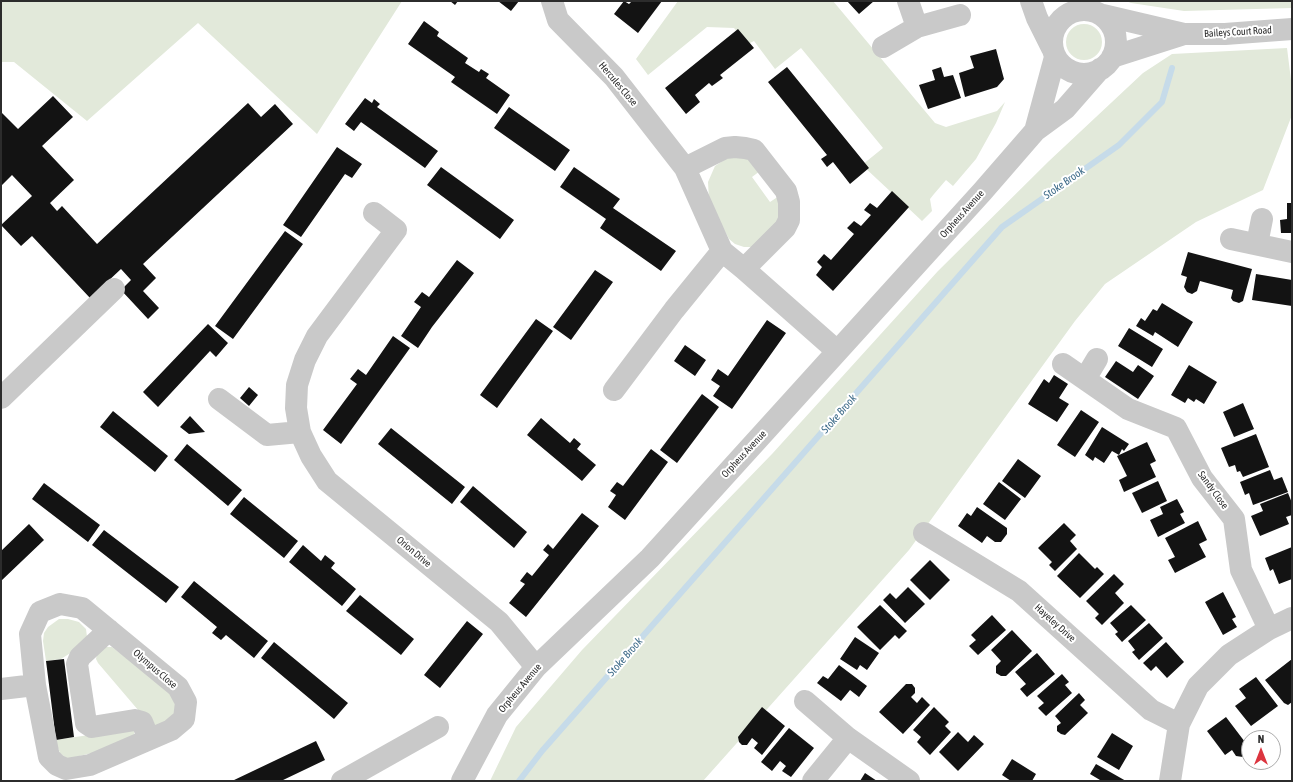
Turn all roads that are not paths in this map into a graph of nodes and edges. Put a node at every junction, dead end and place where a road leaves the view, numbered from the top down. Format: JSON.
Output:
{"nodes":[{"id":1,"x":552,"y":1,"type":"edge"},
{"id":2,"x":908,"y":1,"type":"edge"},
{"id":3,"x":1031,"y":1,"type":"edge"},
{"id":4,"x":1088,"y":8,"type":"edge"},
{"id":5,"x":960,"y":15,"type":"dead end"},
{"id":6,"x":917,"y":26,"type":"junction"},
{"id":7,"x":1292,"y":29,"type":"edge"},
{"id":8,"x":1184,"y":34,"type":"junction"},
{"id":9,"x":883,"y":47,"type":"dead end"},
{"id":10,"x":1053,"y":53,"type":"junction"},
{"id":11,"x":1106,"y":63,"type":"junction"},
{"id":12,"x":1035,"y":132,"type":"junction"},
{"id":13,"x":685,"y":168,"type":"junction"},
{"id":14,"x":374,"y":213,"type":"dead end"},
{"id":15,"x":1262,"y":218,"type":"dead end"},
{"id":16,"x":1231,"y":239,"type":"dead end"},
{"id":17,"x":1257,"y":244,"type":"junction"},
{"id":18,"x":722,"y":251,"type":"junction"},
{"id":19,"x":1292,"y":252,"type":"edge"},
{"id":20,"x":744,"y":269,"type":"junction"},
{"id":21,"x":114,"y":289,"type":"dead end"},
{"id":22,"x":837,"y":351,"type":"junction"},
{"id":23,"x":1097,"y":359,"type":"dead end"},
{"id":24,"x":1063,"y":364,"type":"dead end"},
{"id":25,"x":1085,"y":379,"type":"junction"},
{"id":26,"x":614,"y":390,"type":"dead end"},
{"id":27,"x":1,"y":398,"type":"edge"},
{"id":28,"x":219,"y":399,"type":"dead end"},
{"id":29,"x":300,"y":432,"type":"junction"},
{"id":30,"x":924,"y":533,"type":"dead end"},
{"id":31,"x":1292,"y":618,"type":"edge"},
{"id":32,"x":1269,"y":629,"type":"junction"},
{"id":33,"x":109,"y":630,"type":"junction"},
{"id":34,"x":536,"y":667,"type":"junction"},
{"id":35,"x":35,"y":685,"type":"junction"},
{"id":36,"x":1,"y":689,"type":"edge"},
{"id":37,"x":805,"y":701,"type":"dead end"},
{"id":38,"x":1179,"y":724,"type":"junction"},
{"id":39,"x":438,"y":727,"type":"dead end"},
{"id":40,"x":848,"y":738,"type":"junction"},
{"id":41,"x":149,"y":739,"type":"junction"},
{"id":42,"x":342,"y":781,"type":"edge"},
{"id":43,"x":462,"y":781,"type":"edge"},
{"id":44,"x":813,"y":781,"type":"edge"},
{"id":45,"x":909,"y":781,"type":"edge"},
{"id":46,"x":1170,"y":781,"type":"edge"}],
"edges":[{"from":1,"to":13,"type":"street","name":"Hercules Close"},
{"from":2,"to":6,"type":"street"},
{"from":3,"to":10,"type":"street"},
{"from":4,"to":8,"type":"street","name":"Baileys Court Road"},
{"from":4,"to":10,"type":"street"},
{"from":4,"to":11,"type":"street"},
{"from":5,"to":6,"type":"street"},
{"from":6,"to":9,"type":"street"},
{"from":7,"to":8,"type":"street","name":"Baileys Court Road"},
{"from":8,"to":11,"type":"street","name":"Baileys Court Road"},
{"from":10,"to":11,"type":"street"},
{"from":10,"to":12,"type":"street","name":"Orpheus Avenue"},
{"from":11,"to":12,"type":"street","name":"Orpheus Avenue"},
{"from":12,"to":22,"type":"street","name":"Orpheus Avenue"},
{"from":13,"to":18,"type":"street","name":"Hercules Close"},
{"from":13,"to":20,"type":"street"},
{"from":14,"to":29,"type":"street","name":"Orion Drive"},
{"from":15,"to":17,"type":"street"},
{"from":16,"to":17,"type":"street"},
{"from":17,"to":19,"type":"street"},
{"from":18,"to":20,"type":"street","name":"Hercules Close"},
{"from":18,"to":26,"type":"street"},
{"from":20,"to":22,"type":"street","name":"Hercules Close"},
{"from":21,"to":27,"type":"street"},
{"from":22,"to":34,"type":"street","name":"Orpheus Avenue"},
{"from":23,"to":25,"type":"street"},
{"from":24,"to":25,"type":"street","name":"Sandy Close"},
{"from":25,"to":32,"type":"street","name":"Sandy Close"},
{"from":28,"to":29,"type":"street"},
{"from":29,"to":34,"type":"street","name":"Orion Drive"},
{"from":30,"to":38,"type":"street","name":"Hayeley Drive"},
{"from":31,"to":32,"type":"street"},
{"from":32,"to":38,"type":"street"},
{"from":33,"to":35,"type":"street","name":"Olympus Close"},
{"from":33,"to":41,"type":"street","name":"Olympus Close"},
{"from":33,"to":41,"type":"street"},
{"from":34,"to":43,"type":"street","name":"Orpheus Avenue"},
{"from":35,"to":36,"type":"street"},
{"from":35,"to":41,"type":"street","name":"Olympus Close"},
{"from":37,"to":40,"type":"street"},
{"from":38,"to":46,"type":"street"},
{"from":39,"to":42,"type":"street"},
{"from":40,"to":44,"type":"street"},
{"from":40,"to":45,"type":"street"}]}
